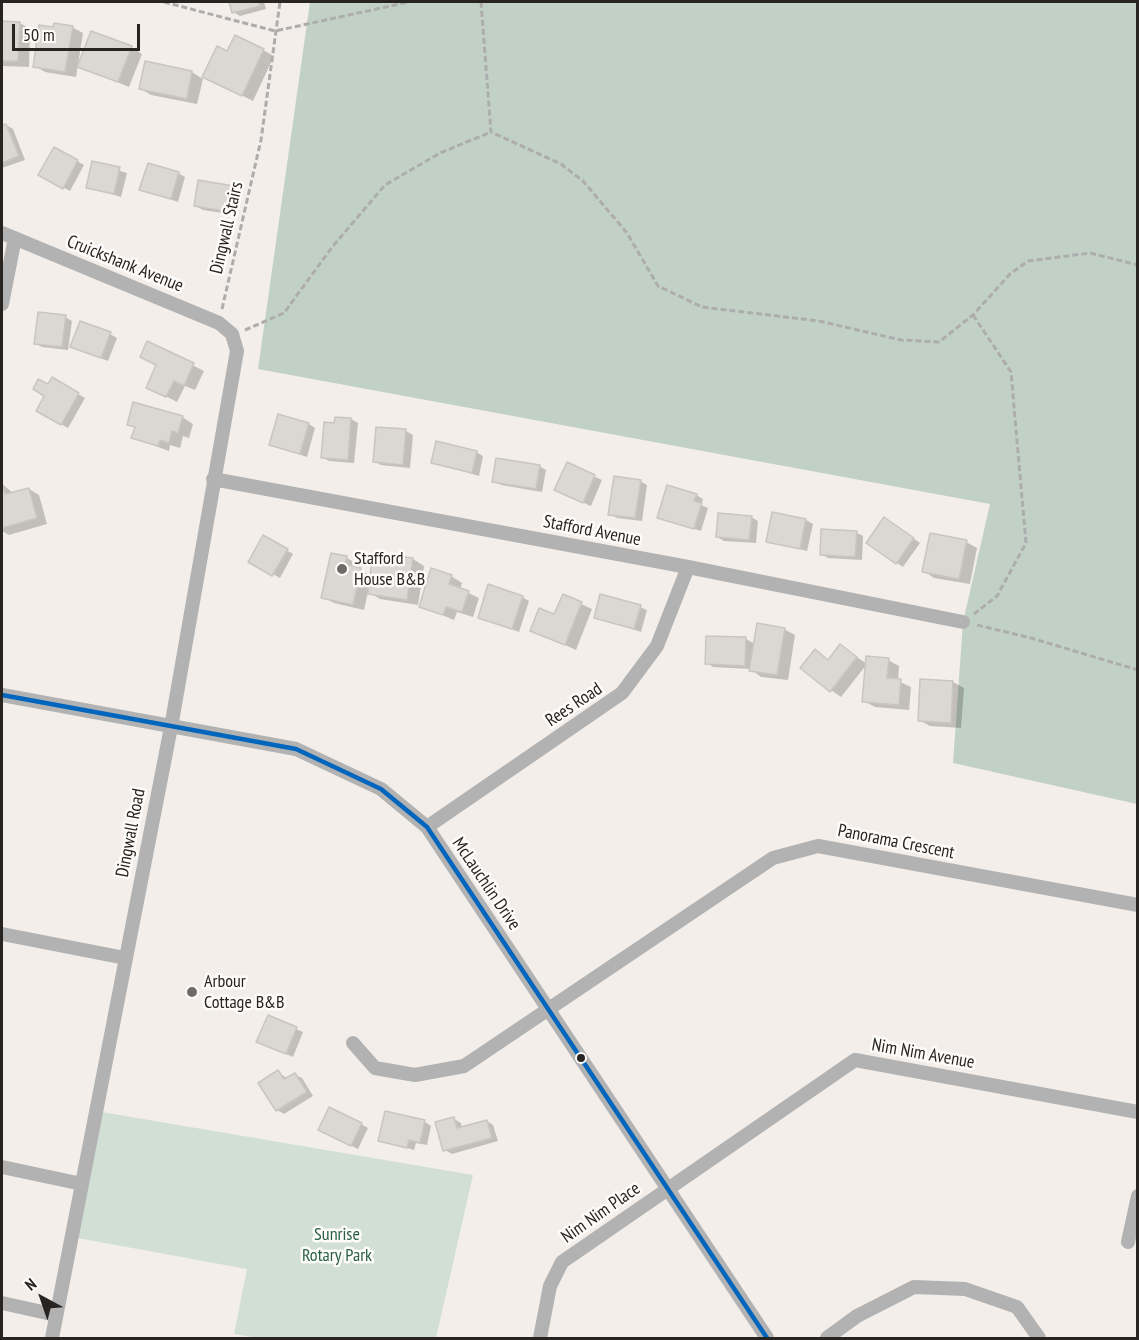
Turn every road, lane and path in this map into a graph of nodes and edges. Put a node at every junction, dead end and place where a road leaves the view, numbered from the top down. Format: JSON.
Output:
{"nodes":[{"id":1,"x":164,"y":2,"type":"edge"},
{"id":2,"x":280,"y":2,"type":"edge"},
{"id":3,"x":409,"y":2,"type":"edge"},
{"id":4,"x":481,"y":2,"type":"edge"},
{"id":5,"x":275,"y":31,"type":"junction"},
{"id":6,"x":491,"y":132,"type":"junction"},
{"id":7,"x":2,"y":233,"type":"edge"},
{"id":8,"x":15,"y":238,"type":"junction"},
{"id":9,"x":1137,"y":265,"type":"edge"},
{"id":10,"x":2,"y":304,"type":"edge"},
{"id":11,"x":973,"y":315,"type":"junction"},
{"id":12,"x":219,"y":322,"type":"junction"},
{"id":13,"x":232,"y":334,"type":"junction"},
{"id":14,"x":213,"y":479,"type":"junction"},
{"id":15,"x":688,"y":567,"type":"junction"},
{"id":16,"x":963,"y":622,"type":"junction"},
{"id":17,"x":1137,"y":670,"type":"edge"},
{"id":18,"x":2,"y":695,"type":"edge"},
{"id":19,"x":171,"y":727,"type":"junction"},
{"id":20,"x":427,"y":827,"type":"junction"},
{"id":21,"x":1137,"y":905,"type":"edge"},
{"id":22,"x":2,"y":934,"type":"edge"},
{"id":23,"x":125,"y":958,"type":"junction"},
{"id":24,"x":548,"y":1010,"type":"junction"},
{"id":25,"x":353,"y":1043,"type":"dead end"},
{"id":26,"x":1137,"y":1112,"type":"edge"},
{"id":27,"x":2,"y":1167,"type":"edge"},
{"id":28,"x":82,"y":1184,"type":"junction"},
{"id":29,"x":668,"y":1189,"type":"junction"},
{"id":30,"x":1137,"y":1196,"type":"edge"},
{"id":31,"x":1128,"y":1242,"type":"dead end"},
{"id":32,"x":2,"y":1304,"type":"edge"},
{"id":33,"x":56,"y":1315,"type":"junction"},
{"id":34,"x":52,"y":1338,"type":"edge"},
{"id":35,"x":540,"y":1338,"type":"edge"},
{"id":36,"x":767,"y":1338,"type":"edge"},
{"id":37,"x":827,"y":1338,"type":"edge"},
{"id":38,"x":1039,"y":1338,"type":"edge"}],
"edges":[{"from":1,"to":5,"type":"path"},
{"from":2,"to":5,"type":"path","name":"Dingwall Stairs"},
{"from":3,"to":5,"type":"path"},
{"from":4,"to":6,"type":"path"},
{"from":5,"to":12,"type":"path","name":"Dingwall Stairs"},
{"from":6,"to":11,"type":"path"},
{"from":6,"to":13,"type":"path"},
{"from":7,"to":8,"type":"street","name":"Cruickshank Avenue"},
{"from":8,"to":10,"type":"street"},
{"from":8,"to":12,"type":"street","name":"Cruickshank Avenue"},
{"from":9,"to":11,"type":"path"},
{"from":11,"to":16,"type":"path"},
{"from":12,"to":13,"type":"street","name":"Cruickshank Avenue"},
{"from":13,"to":14,"type":"street","name":"Dingwall Road"},
{"from":14,"to":15,"type":"street","name":"Stafford Avenue"},
{"from":14,"to":19,"type":"street","name":"Dingwall Road"},
{"from":15,"to":16,"type":"street","name":"Stafford Avenue"},
{"from":15,"to":20,"type":"street","name":"Rees Road"},
{"from":16,"to":17,"type":"path"},
{"from":18,"to":19,"type":"street","name":"McLauchlin Drive"},
{"from":19,"to":20,"type":"street","name":"McLauchlin Drive"},
{"from":19,"to":23,"type":"street","name":"Dingwall Road"},
{"from":20,"to":24,"type":"street","name":"McLauchlin Drive"},
{"from":21,"to":24,"type":"street","name":"Panorama Crescent"},
{"from":22,"to":23,"type":"street"},
{"from":23,"to":28,"type":"street","name":"Dingwall Road"},
{"from":24,"to":25,"type":"street","name":"Panorama Crescent"},
{"from":24,"to":29,"type":"street","name":"McLauchlin Drive"},
{"from":26,"to":29,"type":"street","name":"Nim Nim Avenue"},
{"from":27,"to":28,"type":"street"},
{"from":28,"to":33,"type":"street","name":"Dingwall Road"},
{"from":29,"to":35,"type":"street","name":"Nim Nim Place"},
{"from":29,"to":36,"type":"street","name":"McLauchlin Drive"},
{"from":30,"to":31,"type":"street"},
{"from":32,"to":33,"type":"street"},
{"from":33,"to":34,"type":"street","name":"Dingwall Road"},
{"from":37,"to":38,"type":"street"}]}
